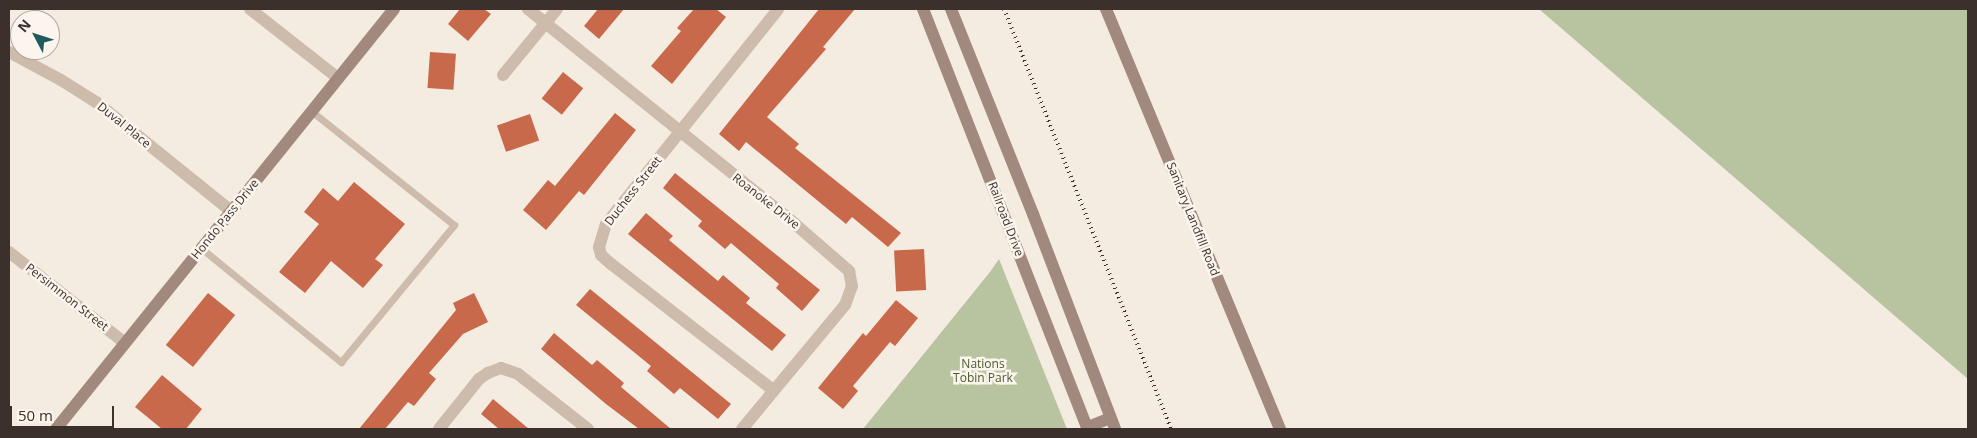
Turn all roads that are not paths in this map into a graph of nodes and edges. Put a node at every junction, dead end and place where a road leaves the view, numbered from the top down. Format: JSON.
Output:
{"nodes":[{"id":1,"x":250,"y":9,"type":"edge"},
{"id":2,"x":394,"y":9,"type":"edge"},
{"id":3,"x":528,"y":9,"type":"edge"},
{"id":4,"x":556,"y":9,"type":"edge"},
{"id":5,"x":778,"y":9,"type":"edge"},
{"id":6,"x":923,"y":9,"type":"edge"},
{"id":7,"x":950,"y":9,"type":"edge"},
{"id":8,"x":1106,"y":9,"type":"edge"},
{"id":9,"x":545,"y":23,"type":"junction"},
{"id":10,"x":9,"y":52,"type":"edge"},
{"id":11,"x":504,"y":75,"type":"dead end"},
{"id":12,"x":338,"y":78,"type":"junction"},
{"id":13,"x":311,"y":111,"type":"junction"},
{"id":14,"x":680,"y":132,"type":"junction"},
{"id":15,"x":231,"y":211,"type":"junction"},
{"id":16,"x":201,"y":248,"type":"junction"},
{"id":17,"x":9,"y":252,"type":"edge"},
{"id":18,"x":125,"y":343,"type":"junction"},
{"id":19,"x":773,"y":390,"type":"junction"},
{"id":20,"x":1112,"y":423,"type":"edge"},
{"id":21,"x":56,"y":429,"type":"edge"},
{"id":22,"x":439,"y":429,"type":"edge"},
{"id":23,"x":588,"y":429,"type":"edge"},
{"id":24,"x":742,"y":429,"type":"edge"},
{"id":25,"x":1086,"y":429,"type":"edge"},
{"id":26,"x":1280,"y":429,"type":"edge"}],
"edges":[{"from":1,"to":12,"type":"street"},
{"from":2,"to":12,"type":"main road","name":"Hondo Pass Drive"},
{"from":3,"to":9,"type":"street","name":"Roanoke Drive"},
{"from":4,"to":9,"type":"street"},
{"from":5,"to":14,"type":"street","name":"Duchess Street"},
{"from":6,"to":25,"type":"main road","name":"Railroad Drive"},
{"from":7,"to":20,"type":"main road"},
{"from":8,"to":26,"type":"main road","name":"Sanitary Landfill Road"},
{"from":9,"to":11,"type":"street"},
{"from":9,"to":14,"type":"street","name":"Roanoke Drive"},
{"from":10,"to":15,"type":"street","name":"Duval Place"},
{"from":12,"to":13,"type":"main road","name":"Hondo Pass Drive"},
{"from":13,"to":15,"type":"main road","name":"Hondo Pass Drive"},
{"from":13,"to":16,"type":"lane"},
{"from":14,"to":19,"type":"street","name":"Roanoke Drive"},
{"from":14,"to":19,"type":"street","name":"Duchess Street"},
{"from":15,"to":16,"type":"main road","name":"Hondo Pass Drive"},
{"from":16,"to":18,"type":"main road","name":"Hondo Pass Drive"},
{"from":17,"to":18,"type":"street","name":"Persimmon Street"},
{"from":18,"to":21,"type":"main road","name":"Hondo Pass Drive"},
{"from":19,"to":24,"type":"street","name":"Roanoke Drive"},
{"from":20,"to":25,"type":"main road"},
{"from":22,"to":23,"type":"street"}]}
